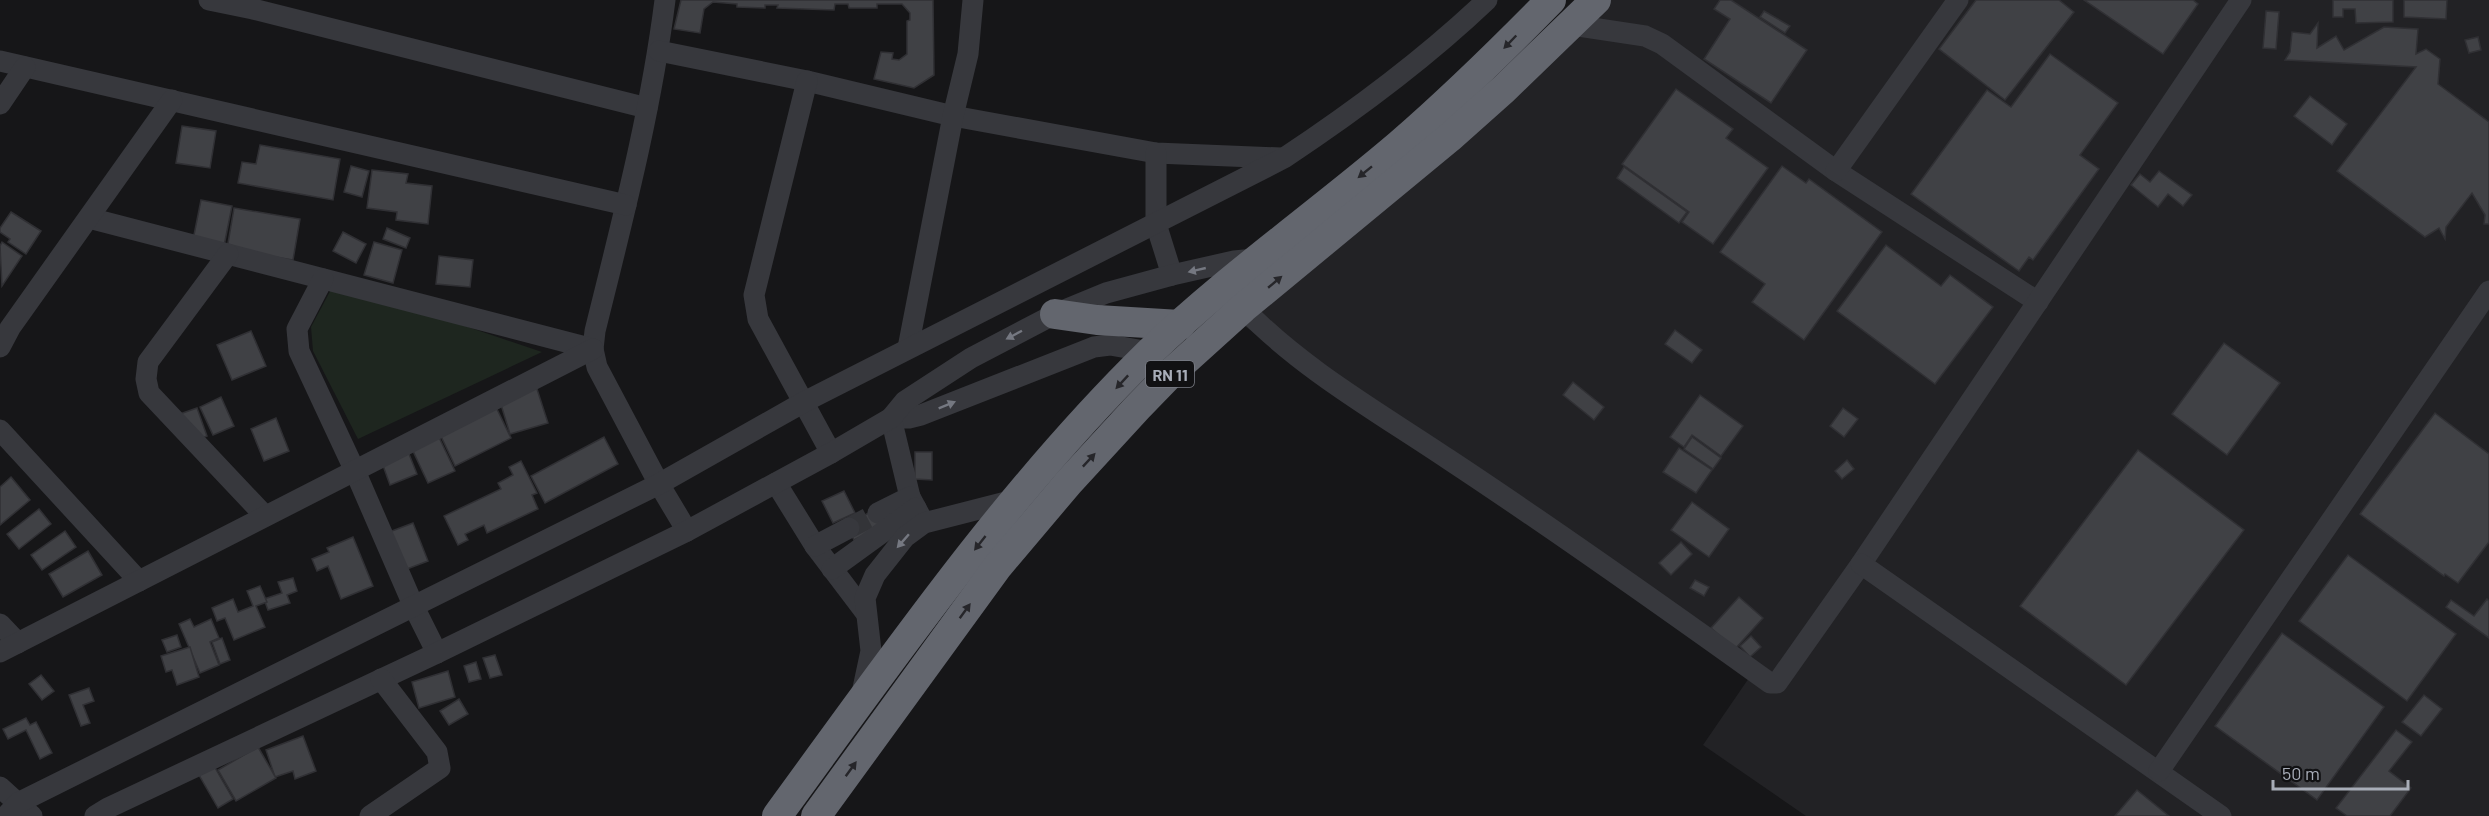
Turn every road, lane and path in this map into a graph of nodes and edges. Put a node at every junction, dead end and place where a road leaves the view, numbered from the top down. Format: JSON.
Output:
{"nodes":[{"id":1,"x":209,"y":0,"type":"edge"},
{"id":2,"x":665,"y":0,"type":"edge"},
{"id":3,"x":974,"y":0,"type":"edge"},
{"id":4,"x":1487,"y":0,"type":"edge"},
{"id":5,"x":1551,"y":0,"type":"edge"},
{"id":6,"x":1596,"y":0,"type":"edge"},
{"id":7,"x":1958,"y":0,"type":"edge"},
{"id":8,"x":2241,"y":0,"type":"edge"},
{"id":9,"x":253,"y":5,"type":"edge"},
{"id":10,"x":1572,"y":25,"type":"junction"},
{"id":11,"x":659,"y":51,"type":"junction"},
{"id":12,"x":0,"y":61,"type":"edge"},
{"id":13,"x":25,"y":67,"type":"junction"},
{"id":14,"x":807,"y":81,"type":"junction"},
{"id":15,"x":172,"y":100,"type":"junction"},
{"id":16,"x":0,"y":104,"type":"edge"},
{"id":17,"x":647,"y":108,"type":"junction"},
{"id":18,"x":953,"y":116,"type":"junction"},
{"id":19,"x":1156,"y":153,"type":"junction"},
{"id":20,"x":1284,"y":158,"type":"junction"},
{"id":21,"x":1836,"y":171,"type":"junction"},
{"id":22,"x":626,"y":205,"type":"junction"},
{"id":23,"x":89,"y":218,"type":"junction"},
{"id":24,"x":1156,"y":224,"type":"junction"},
{"id":25,"x":228,"y":254,"type":"junction"},
{"id":26,"x":1255,"y":259,"type":"junction"},
{"id":27,"x":1172,"y":275,"type":"junction"},
{"id":28,"x":323,"y":279,"type":"junction"},
{"id":29,"x":2489,"y":291,"type":"edge"},
{"id":30,"x":2038,"y":302,"type":"junction"},
{"id":31,"x":1243,"y":308,"type":"junction"},
{"id":32,"x":1055,"y":314,"type":"junction"},
{"id":33,"x":1180,"y":325,"type":"junction"},
{"id":34,"x":0,"y":348,"type":"edge"},
{"id":35,"x":908,"y":348,"type":"junction"},
{"id":36,"x":593,"y":349,"type":"junction"},
{"id":37,"x":1150,"y":352,"type":"junction"},
{"id":38,"x":804,"y":402,"type":"junction"},
{"id":39,"x":891,"y":418,"type":"junction"},
{"id":40,"x":0,"y":430,"type":"edge"},
{"id":41,"x":831,"y":453,"type":"junction"},
{"id":42,"x":355,"y":471,"type":"junction"},
{"id":43,"x":776,"y":483,"type":"junction"},
{"id":44,"x":658,"y":484,"type":"junction"},
{"id":45,"x":1014,"y":500,"type":"junction"},
{"id":46,"x":917,"y":509,"type":"junction"},
{"id":47,"x":878,"y":513,"type":"tunnel mouth"},
{"id":48,"x":265,"y":516,"type":"junction"},
{"id":49,"x":849,"y":528,"type":"tunnel mouth"},
{"id":50,"x":687,"y":531,"type":"junction"},
{"id":51,"x":815,"y":546,"type":"junction"},
{"id":52,"x":1861,"y":564,"type":"junction"},
{"id":53,"x":832,"y":569,"type":"junction"},
{"id":54,"x":139,"y":581,"type":"junction"},
{"id":55,"x":414,"y":607,"type":"junction"},
{"id":56,"x":865,"y":612,"type":"junction"},
{"id":57,"x":0,"y":624,"type":"edge"},
{"id":58,"x":9,"y":647,"type":"edge"},
{"id":59,"x":437,"y":652,"type":"junction"},
{"id":60,"x":381,"y":679,"type":"junction"},
{"id":61,"x":859,"y":704,"type":"junction"},
{"id":62,"x":2158,"y":771,"type":"junction"},
{"id":63,"x":0,"y":787,"type":"edge"},
{"id":64,"x":18,"y":812,"type":"edge"},
{"id":65,"x":95,"y":816,"type":"edge"},
{"id":66,"x":370,"y":816,"type":"edge"},
{"id":67,"x":777,"y":816,"type":"edge"},
{"id":68,"x":816,"y":816,"type":"edge"},
{"id":69,"x":2221,"y":816,"type":"edge"}],
"edges":[{"from":1,"to":9,"type":"street"},
{"from":2,"to":11,"type":"street"},
{"from":3,"to":18,"type":"street"},
{"from":4,"to":20,"type":"street"},
{"from":5,"to":26,"type":"highway","number":"RN 11","one_way":true},
{"from":6,"to":10,"type":"highway","number":"RN 11"},
{"from":7,"to":21,"type":"street"},
{"from":8,"to":30,"type":"street"},
{"from":9,"to":17,"type":"street"},
{"from":10,"to":21,"type":"street"},
{"from":31,"to":10,"type":"highway","number":"RN 11","one_way":true},
{"from":11,"to":14,"type":"street"},
{"from":11,"to":17,"type":"street"},
{"from":12,"to":13,"type":"street"},
{"from":13,"to":15,"type":"street"},
{"from":13,"to":16,"type":"street"},
{"from":14,"to":18,"type":"street"},
{"from":14,"to":38,"type":"street"},
{"from":15,"to":22,"type":"street"},
{"from":15,"to":23,"type":"street"},
{"from":17,"to":22,"type":"street"},
{"from":18,"to":19,"type":"street"},
{"from":18,"to":35,"type":"street"},
{"from":19,"to":20,"type":"street"},
{"from":19,"to":24,"type":"street"},
{"from":20,"to":24,"type":"street"},
{"from":21,"to":30,"type":"street"},
{"from":22,"to":36,"type":"street"},
{"from":23,"to":25,"type":"street"},
{"from":23,"to":34,"type":"street"},
{"from":24,"to":27,"type":"street"},
{"from":24,"to":35,"type":"street"},
{"from":25,"to":28,"type":"street"},
{"from":25,"to":48,"type":"street"},
{"from":26,"to":27,"type":"street","one_way":true},
{"from":26,"to":33,"type":"highway","number":"RN 11"},
{"from":27,"to":32,"type":"street"},
{"from":28,"to":36,"type":"street"},
{"from":28,"to":42,"type":"street"},
{"from":29,"to":62,"type":"street"},
{"from":30,"to":52,"type":"street"},
{"from":31,"to":52,"type":"street"},
{"from":68,"to":31,"type":"highway","number":"RN 11","one_way":true},
{"from":32,"to":33,"type":"highway"},
{"from":32,"to":39,"type":"street","one_way":true},
{"from":33,"to":37,"type":"highway","number":"RN 11"},
{"from":35,"to":38,"type":"street"},
{"from":36,"to":42,"type":"street"},
{"from":36,"to":44,"type":"street"},
{"from":39,"to":37,"type":"street","one_way":true},
{"from":37,"to":45,"type":"highway","number":"RN 11","one_way":true},
{"from":38,"to":41,"type":"street"},
{"from":38,"to":44,"type":"street"},
{"from":39,"to":41,"type":"street"},
{"from":39,"to":46,"type":"street"},
{"from":40,"to":54,"type":"street"},
{"from":41,"to":43,"type":"street"},
{"from":42,"to":48,"type":"street"},
{"from":42,"to":55,"type":"street"},
{"from":43,"to":50,"type":"street"},
{"from":43,"to":51,"type":"street"},
{"from":44,"to":50,"type":"street"},
{"from":44,"to":55,"type":"street"},
{"from":45,"to":46,"type":"street"},
{"from":45,"to":61,"type":"highway","number":"RN 11","one_way":true},
{"from":46,"to":47,"type":"street"},
{"from":46,"to":53,"type":"street"},
{"from":46,"to":56,"type":"street","one_way":true},
{"from":48,"to":54,"type":"street"},
{"from":49,"to":51,"type":"street"},
{"from":50,"to":59,"type":"street"},
{"from":51,"to":53,"type":"street"},
{"from":52,"to":62,"type":"street"},
{"from":53,"to":56,"type":"street"},
{"from":54,"to":58,"type":"street"},
{"from":55,"to":59,"type":"street"},
{"from":55,"to":64,"type":"street"},
{"from":56,"to":61,"type":"street"},
{"from":57,"to":58,"type":"street"},
{"from":59,"to":60,"type":"street"},
{"from":60,"to":65,"type":"street"},
{"from":60,"to":66,"type":"street"},
{"from":61,"to":67,"type":"highway","number":"RN 11"},
{"from":62,"to":69,"type":"street"},
{"from":63,"to":64,"type":"street"}]}
